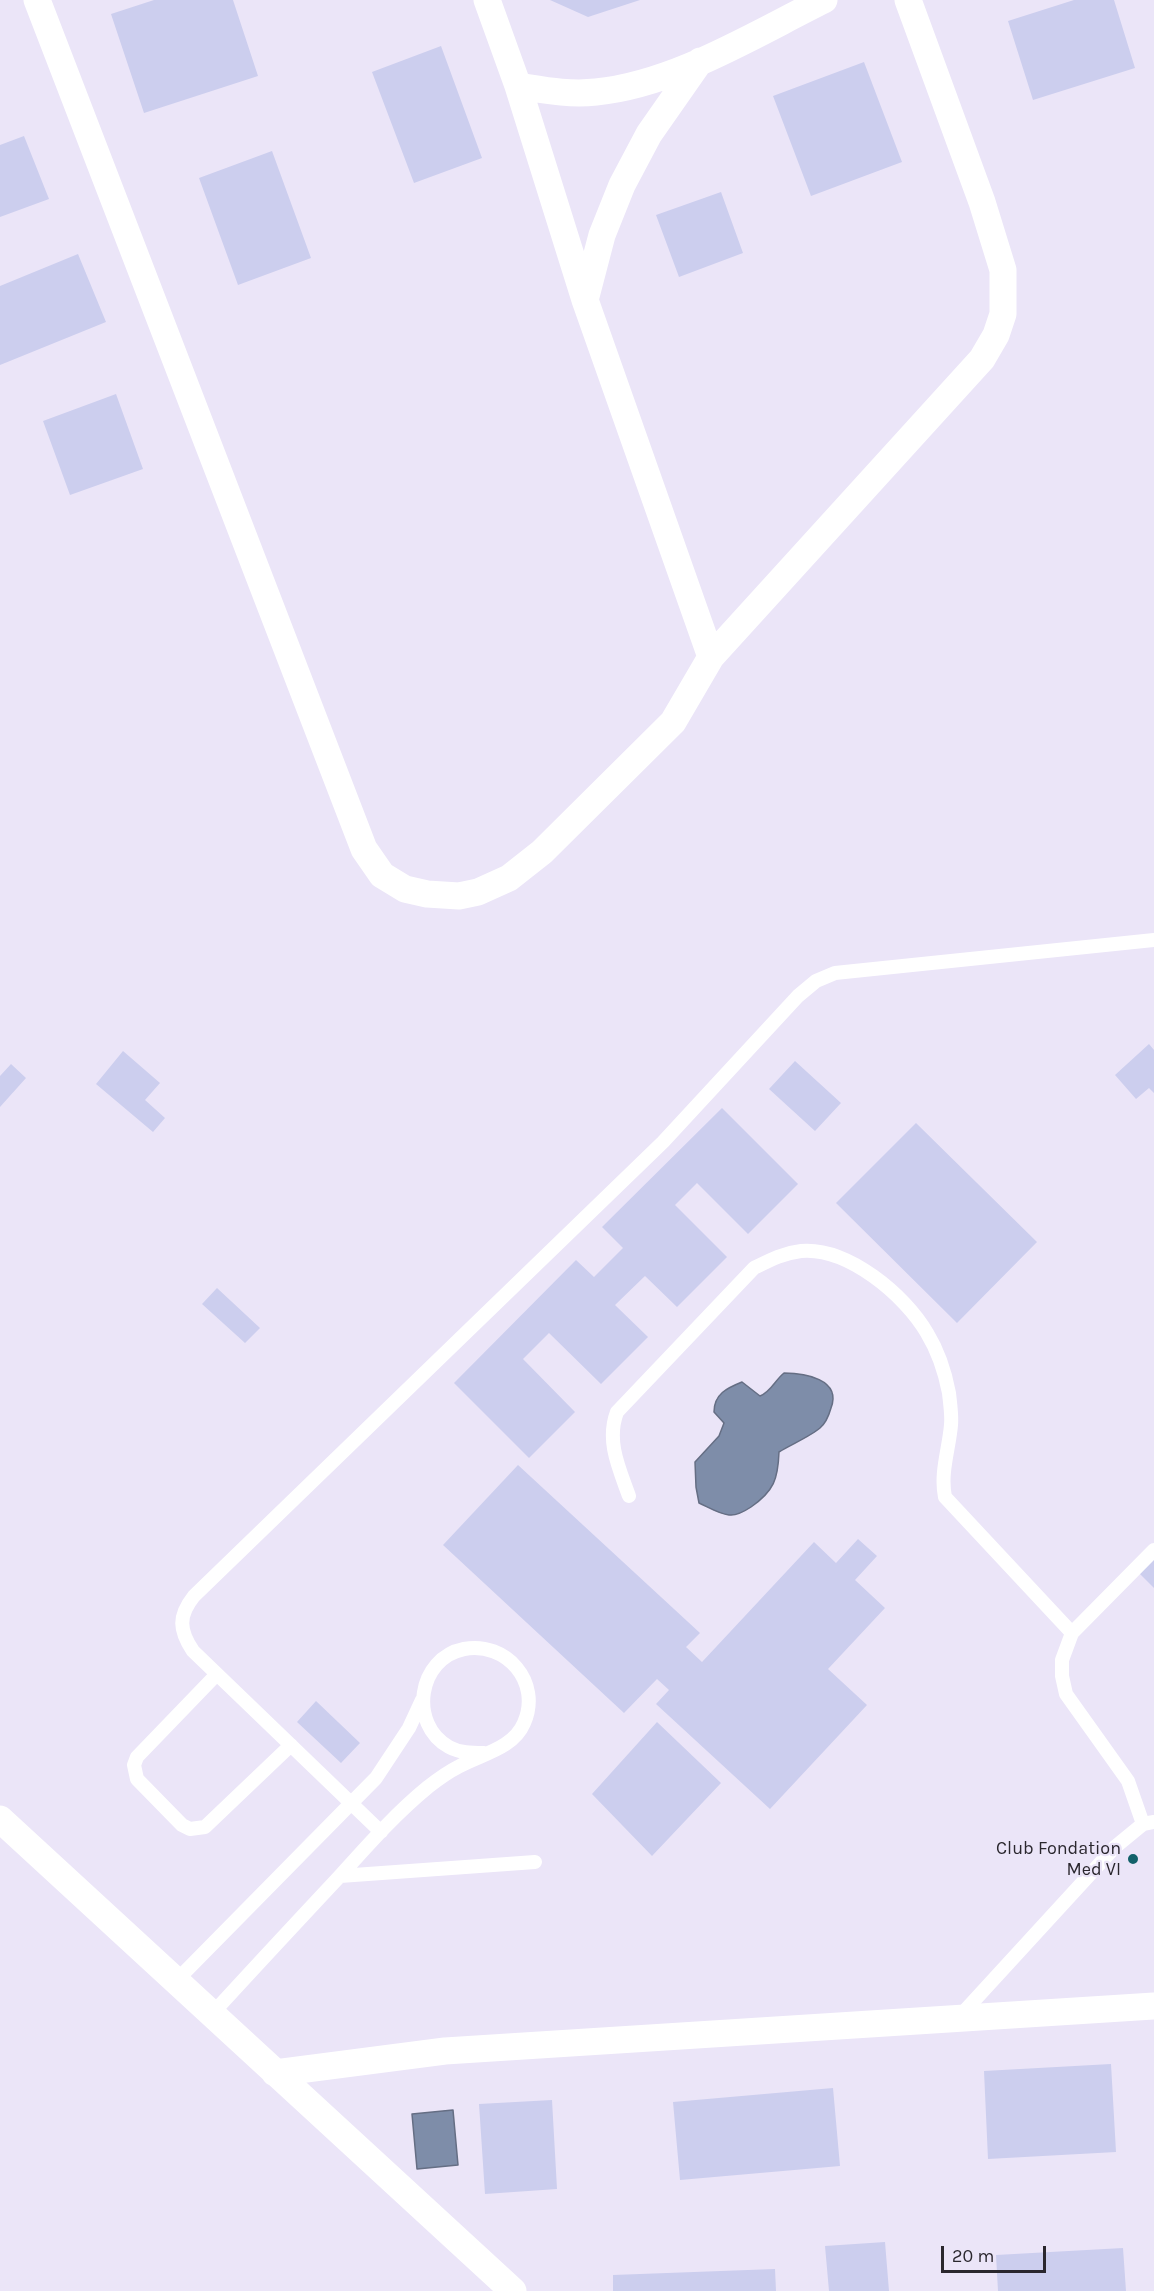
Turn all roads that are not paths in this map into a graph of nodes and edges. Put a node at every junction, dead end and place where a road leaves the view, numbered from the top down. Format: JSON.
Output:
{"nodes":[{"id":1,"x":37,"y":0,"type":"edge"},
{"id":2,"x":487,"y":0,"type":"edge"},
{"id":3,"x":824,"y":0,"type":"edge"},
{"id":4,"x":909,"y":0,"type":"edge"},
{"id":5,"x":700,"y":62,"type":"junction"},
{"id":6,"x":518,"y":86,"type":"junction"},
{"id":7,"x":585,"y":300,"type":"junction"},
{"id":8,"x":711,"y":657,"type":"junction"},
{"id":9,"x":1154,"y":940,"type":"edge"},
{"id":10,"x":629,"y":1496,"type":"dead end"},
{"id":11,"x":1154,"y":1550,"type":"edge"},
{"id":12,"x":1072,"y":1633,"type":"junction"},
{"id":13,"x":217,"y":1674,"type":"junction"},
{"id":14,"x":422,"y":1700,"type":"junction"},
{"id":15,"x":291,"y":1745,"type":"junction"},
{"id":16,"x":484,"y":1753,"type":"junction"},
{"id":17,"x":351,"y":1803,"type":"junction"},
{"id":18,"x":0,"y":1819,"type":"edge"},
{"id":19,"x":1148,"y":1823,"type":"edge"},
{"id":20,"x":381,"y":1832,"type":"junction"},
{"id":21,"x":535,"y":1862,"type":"dead end"},
{"id":22,"x":340,"y":1876,"type":"junction"},
{"id":23,"x":176,"y":1981,"type":"junction"},
{"id":24,"x":1154,"y":2006,"type":"edge"},
{"id":25,"x":212,"y":2014,"type":"junction"},
{"id":26,"x":958,"y":2018,"type":"junction"},
{"id":27,"x":275,"y":2073,"type":"junction"},
{"id":28,"x":513,"y":2291,"type":"edge"}],
"edges":[{"from":1,"to":8,"type":"street"},
{"from":2,"to":6,"type":"street"},
{"from":3,"to":5,"type":"street"},
{"from":4,"to":8,"type":"street"},
{"from":5,"to":6,"type":"street"},
{"from":5,"to":7,"type":"street"},
{"from":6,"to":7,"type":"street"},
{"from":7,"to":8,"type":"street"},
{"from":9,"to":13,"type":"lane"},
{"from":10,"to":12,"type":"lane"},
{"from":11,"to":12,"type":"lane"},
{"from":12,"to":19,"type":"lane"},
{"from":13,"to":15,"type":"lane"},
{"from":13,"to":15,"type":"lane"},
{"from":14,"to":16,"type":"lane"},
{"from":14,"to":16,"type":"lane"},
{"from":14,"to":17,"type":"lane"},
{"from":15,"to":17,"type":"lane"},
{"from":16,"to":20,"type":"lane"},
{"from":17,"to":20,"type":"lane"},
{"from":17,"to":23,"type":"lane"},
{"from":18,"to":23,"type":"street"},
{"from":19,"to":26,"type":"lane"},
{"from":20,"to":22,"type":"lane"},
{"from":21,"to":22,"type":"lane"},
{"from":22,"to":25,"type":"lane"},
{"from":23,"to":25,"type":"street"},
{"from":24,"to":26,"type":"street"},
{"from":25,"to":27,"type":"street"},
{"from":26,"to":27,"type":"street"},
{"from":27,"to":28,"type":"street"}]}
